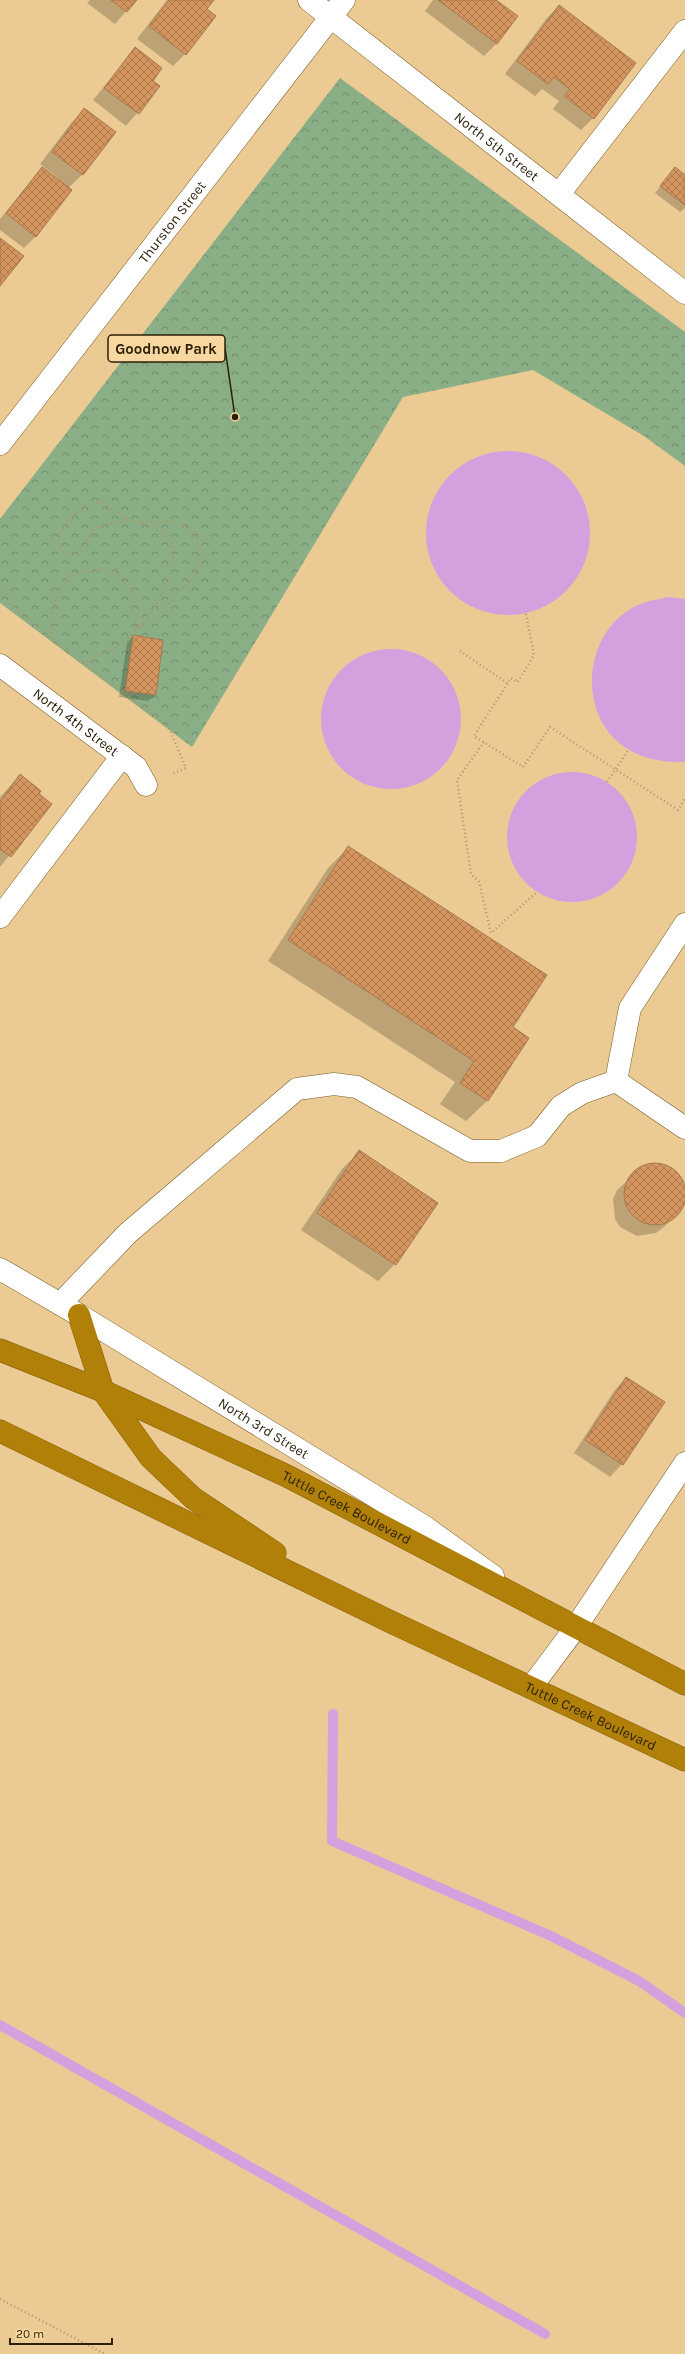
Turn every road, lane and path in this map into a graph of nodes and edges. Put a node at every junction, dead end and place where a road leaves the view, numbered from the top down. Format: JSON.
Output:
{"nodes":[{"id":1,"x":309,"y":0,"type":"edge"},
{"id":2,"x":337,"y":8,"type":"edge"},
{"id":3,"x":685,"y":32,"type":"edge"},
{"id":4,"x":559,"y":194,"type":"junction"},
{"id":5,"x":685,"y":293,"type":"edge"},
{"id":6,"x":0,"y":444,"type":"edge"},
{"id":7,"x":128,"y":519,"type":"junction"},
{"id":8,"x":141,"y":522,"type":"junction"},
{"id":9,"x":0,"y":585,"type":"edge"},
{"id":10,"x":526,"y":614,"type":"dead end"},
{"id":11,"x":135,"y":629,"type":"junction"},
{"id":12,"x":51,"y":637,"type":"junction"},
{"id":13,"x":460,"y":651,"type":"dead end"},
{"id":14,"x":84,"y":663,"type":"junction"},
{"id":15,"x":0,"y":665,"type":"edge"},
{"id":16,"x":507,"y":683,"type":"junction"},
{"id":17,"x":484,"y":742,"type":"junction"},
{"id":18,"x":628,"y":749,"type":"dead end"},
{"id":19,"x":122,"y":756,"type":"junction"},
{"id":20,"x":616,"y":770,"type":"junction"},
{"id":21,"x":607,"y":782,"type":"dead end"},
{"id":22,"x":146,"y":785,"type":"joint"},
{"id":23,"x":685,"y":798,"type":"edge"},
{"id":24,"x":537,"y":892,"type":"dead end"},
{"id":25,"x":0,"y":917,"type":"edge"},
{"id":26,"x":685,"y":924,"type":"edge"},
{"id":27,"x":616,"y":1081,"type":"junction"},
{"id":28,"x":685,"y":1128,"type":"edge"},
{"id":29,"x":0,"y":1269,"type":"edge"},
{"id":30,"x":60,"y":1304,"type":"junction"},
{"id":31,"x":79,"y":1315,"type":"junction"},
{"id":32,"x":0,"y":1350,"type":"edge"},
{"id":33,"x":103,"y":1391,"type":"junction"},
{"id":34,"x":0,"y":1431,"type":"edge"},
{"id":35,"x":685,"y":1463,"type":"edge"},
{"id":36,"x":315,"y":1584,"type":"junction"},
{"id":37,"x":521,"y":1597,"type":"junction"},
{"id":38,"x":576,"y":1627,"type":"junction"},
{"id":39,"x":685,"y":1684,"type":"edge"},
{"id":40,"x":532,"y":1686,"type":"junction"},
{"id":41,"x":685,"y":1760,"type":"edge"},
{"id":42,"x":0,"y":2298,"type":"edge"},
{"id":43,"x":105,"y":2354,"type":"edge"}],
"edges":[{"from":1,"to":2,"type":"street","name":"North 5th Street"},
{"from":2,"to":4,"type":"street","name":"North 5th Street"},
{"from":2,"to":6,"type":"street","name":"Thurston Street"},
{"from":3,"to":4,"type":"street"},
{"from":4,"to":5,"type":"street","name":"North 5th Street"},
{"from":7,"to":7,"type":"path"},
{"from":7,"to":8,"type":"path"},
{"from":8,"to":11,"type":"path"},
{"from":8,"to":11,"type":"path"},
{"from":9,"to":12,"type":"path"},
{"from":10,"to":16,"type":"path"},
{"from":11,"to":12,"type":"path"},
{"from":11,"to":14,"type":"path"},
{"from":12,"to":14,"type":"path"},
{"from":13,"to":16,"type":"path"},
{"from":14,"to":22,"type":"path"},
{"from":15,"to":19,"type":"street","name":"North 4th Street"},
{"from":16,"to":17,"type":"path"},
{"from":17,"to":20,"type":"path"},
{"from":17,"to":24,"type":"path"},
{"from":18,"to":20,"type":"path"},
{"from":19,"to":22,"type":"street","name":"North 4th Street"},
{"from":19,"to":25,"type":"street"},
{"from":20,"to":21,"type":"path"},
{"from":20,"to":23,"type":"path"},
{"from":26,"to":27,"type":"street"},
{"from":27,"to":28,"type":"street"},
{"from":27,"to":30,"type":"street"},
{"from":29,"to":30,"type":"street","name":"North 3rd Street"},
{"from":30,"to":31,"type":"street","name":"North 3rd Street"},
{"from":31,"to":33,"type":"highway"},
{"from":31,"to":37,"type":"street","name":"North 3rd Street"},
{"from":32,"to":33,"type":"highway","name":"Tuttle Creek Boulevard"},
{"from":33,"to":36,"type":"highway"},
{"from":33,"to":37,"type":"highway","name":"Tuttle Creek Boulevard"},
{"from":34,"to":36,"type":"highway","name":"Tuttle Creek Boulevard"},
{"from":35,"to":38,"type":"street"},
{"from":36,"to":40,"type":"highway","name":"Tuttle Creek Boulevard"},
{"from":37,"to":38,"type":"highway","name":"Tuttle Creek Boulevard"},
{"from":38,"to":39,"type":"highway","name":"Tuttle Creek Boulevard"},
{"from":38,"to":40,"type":"street"},
{"from":40,"to":41,"type":"highway","name":"Tuttle Creek Boulevard"},
{"from":42,"to":43,"type":"path"}]}
